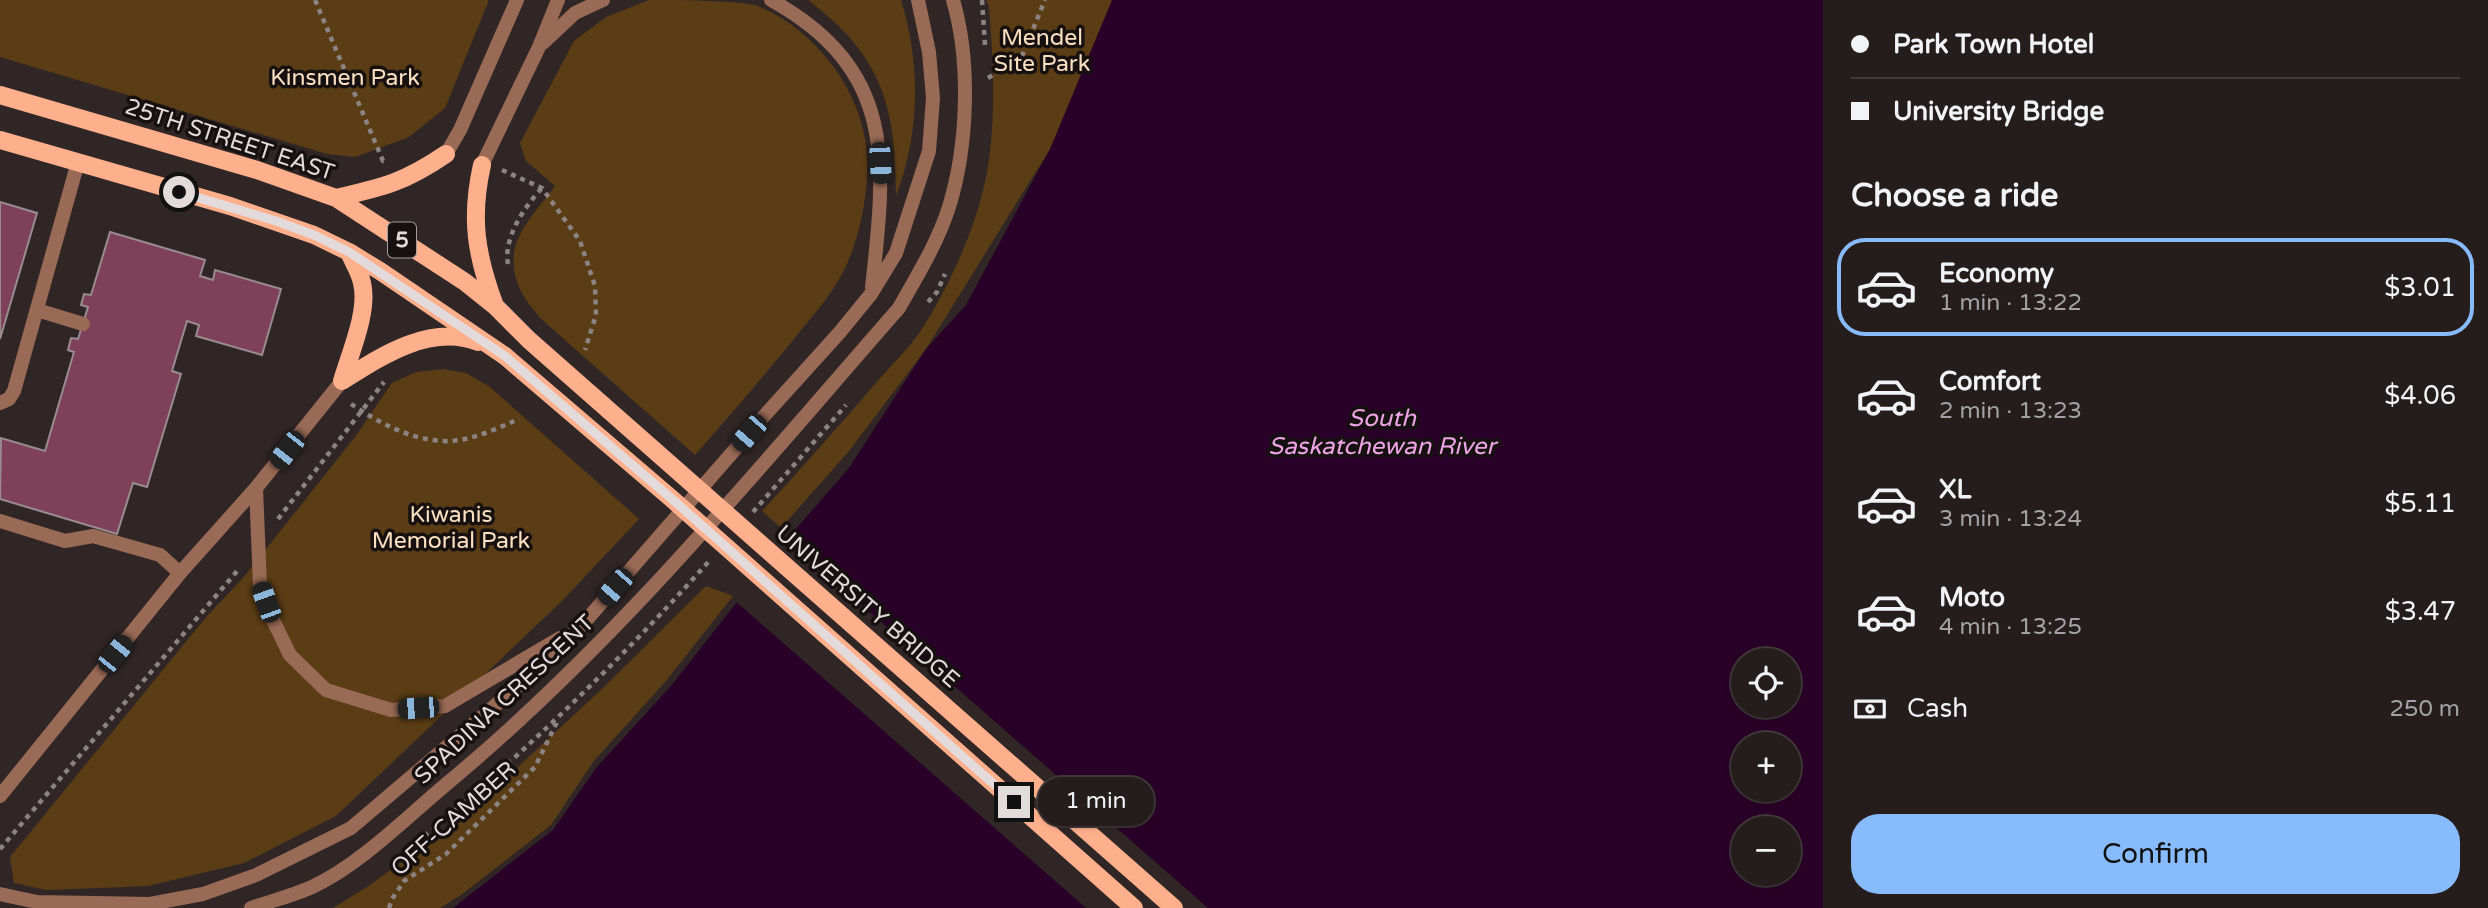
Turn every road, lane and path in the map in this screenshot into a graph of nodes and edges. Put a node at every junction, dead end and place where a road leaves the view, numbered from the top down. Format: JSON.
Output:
{"nodes":[{"id":1,"x":315,"y":0,"type":"edge"},
{"id":2,"x":517,"y":0,"type":"edge"},
{"id":3,"x":558,"y":0,"type":"edge"},
{"id":4,"x":603,"y":0,"type":"edge"},
{"id":5,"x":771,"y":0,"type":"edge"},
{"id":6,"x":918,"y":0,"type":"edge"},
{"id":7,"x":953,"y":0,"type":"edge"},
{"id":8,"x":1045,"y":0,"type":"edge"},
{"id":9,"x":539,"y":47,"type":"junction"},
{"id":10,"x":988,"y":78,"type":"dead end"},
{"id":11,"x":0,"y":95,"type":"edge"},
{"id":12,"x":0,"y":140,"type":"edge"},
{"id":13,"x":446,"y":154,"type":"joint"},
{"id":14,"x":393,"y":156,"type":"dead end"},
{"id":15,"x":78,"y":162,"type":"junction"},
{"id":16,"x":482,"y":165,"type":"joint"},
{"id":17,"x":502,"y":170,"type":"dead end"},
{"id":18,"x":542,"y":188,"type":"junction"},
{"id":19,"x":336,"y":198,"type":"junction"},
{"id":20,"x":349,"y":252,"type":"junction"},
{"id":21,"x":509,"y":269,"type":"dead end"},
{"id":22,"x":872,"y":294,"type":"junction"},
{"id":23,"x":495,"y":306,"type":"junction"},
{"id":24,"x":37,"y":310,"type":"junction"},
{"id":25,"x":83,"y":324,"type":"dead end"},
{"id":26,"x":529,"y":340,"type":"joint"},
{"id":27,"x":585,"y":350,"type":"dead end"},
{"id":28,"x":505,"y":356,"type":"junction"},
{"id":29,"x":386,"y":380,"type":"dead end"},
{"id":30,"x":337,"y":386,"type":"junction"},
{"id":31,"x":0,"y":403,"type":"edge"},
{"id":32,"x":362,"y":412,"type":"junction"},
{"id":33,"x":519,"y":419,"type":"dead end"},
{"id":34,"x":256,"y":488,"type":"junction"},
{"id":35,"x":0,"y":521,"type":"edge"},
{"id":36,"x":259,"y":545,"type":"junction"},
{"id":37,"x":180,"y":573,"type":"junction"},
{"id":38,"x":583,"y":624,"type":"junction"},
{"id":39,"x":559,"y":717,"type":"dead end"},
{"id":40,"x":0,"y":796,"type":"edge"},
{"id":41,"x":0,"y":849,"type":"edge"},
{"id":42,"x":0,"y":894,"type":"edge"},
{"id":43,"x":251,"y":908,"type":"edge"},
{"id":44,"x":389,"y":908,"type":"edge"},
{"id":45,"x":1134,"y":908,"type":"edge"},
{"id":46,"x":1174,"y":908,"type":"edge"}],
"edges":[{"from":1,"to":14,"type":"path"},
{"from":2,"to":13,"type":"street"},
{"from":3,"to":9,"type":"street"},
{"from":4,"to":9,"type":"street"},
{"from":5,"to":22,"type":"street"},
{"from":6,"to":22,"type":"street","name":"SPADINA CRESCENT"},
{"from":7,"to":43,"type":"street","name":"SPADINA CRESCENT"},
{"from":8,"to":10,"type":"path"},
{"from":9,"to":16,"type":"street"},
{"from":11,"to":19,"type":"main road","name":"25TH STREET EAST","number":"5"},
{"from":12,"to":15,"type":"main road","number":"5"},
{"from":13,"to":19,"type":"main road"},
{"from":15,"to":20,"type":"main road","number":"5"},
{"from":15,"to":24,"type":"street"},
{"from":16,"to":23,"type":"main road"},
{"from":17,"to":18,"type":"path"},
{"from":18,"to":21,"type":"path"},
{"from":18,"to":27,"type":"path"},
{"from":19,"to":23,"type":"main road","name":"25TH STREET EAST","number":"5"},
{"from":20,"to":28,"type":"main road","number":"5"},
{"from":20,"to":30,"type":"main road"},
{"from":22,"to":38,"type":"street","name":"SPADINA CRESCENT"},
{"from":23,"to":26,"type":"main road","name":"25TH STREET EAST","number":"5"},
{"from":24,"to":25,"type":"street"},
{"from":24,"to":31,"type":"street"},
{"from":26,"to":46,"type":"main road","name":"UNIVERSITY BRIDGE","number":"5","bridge":true},
{"from":28,"to":30,"type":"main road"},
{"from":28,"to":45,"type":"main road","number":"5","bridge":true},
{"from":29,"to":32,"type":"path"},
{"from":30,"to":32,"type":"path"},
{"from":30,"to":34,"type":"street"},
{"from":32,"to":33,"type":"path"},
{"from":32,"to":36,"type":"path"},
{"from":34,"to":36,"type":"street"},
{"from":34,"to":37,"type":"street"},
{"from":35,"to":37,"type":"street"},
{"from":36,"to":38,"type":"street"},
{"from":36,"to":41,"type":"path"},
{"from":37,"to":40,"type":"street"},
{"from":38,"to":42,"type":"street","name":"SPADINA CRESCENT"},
{"from":39,"to":44,"type":"path","name":"OFF-CAMBER"}]}
